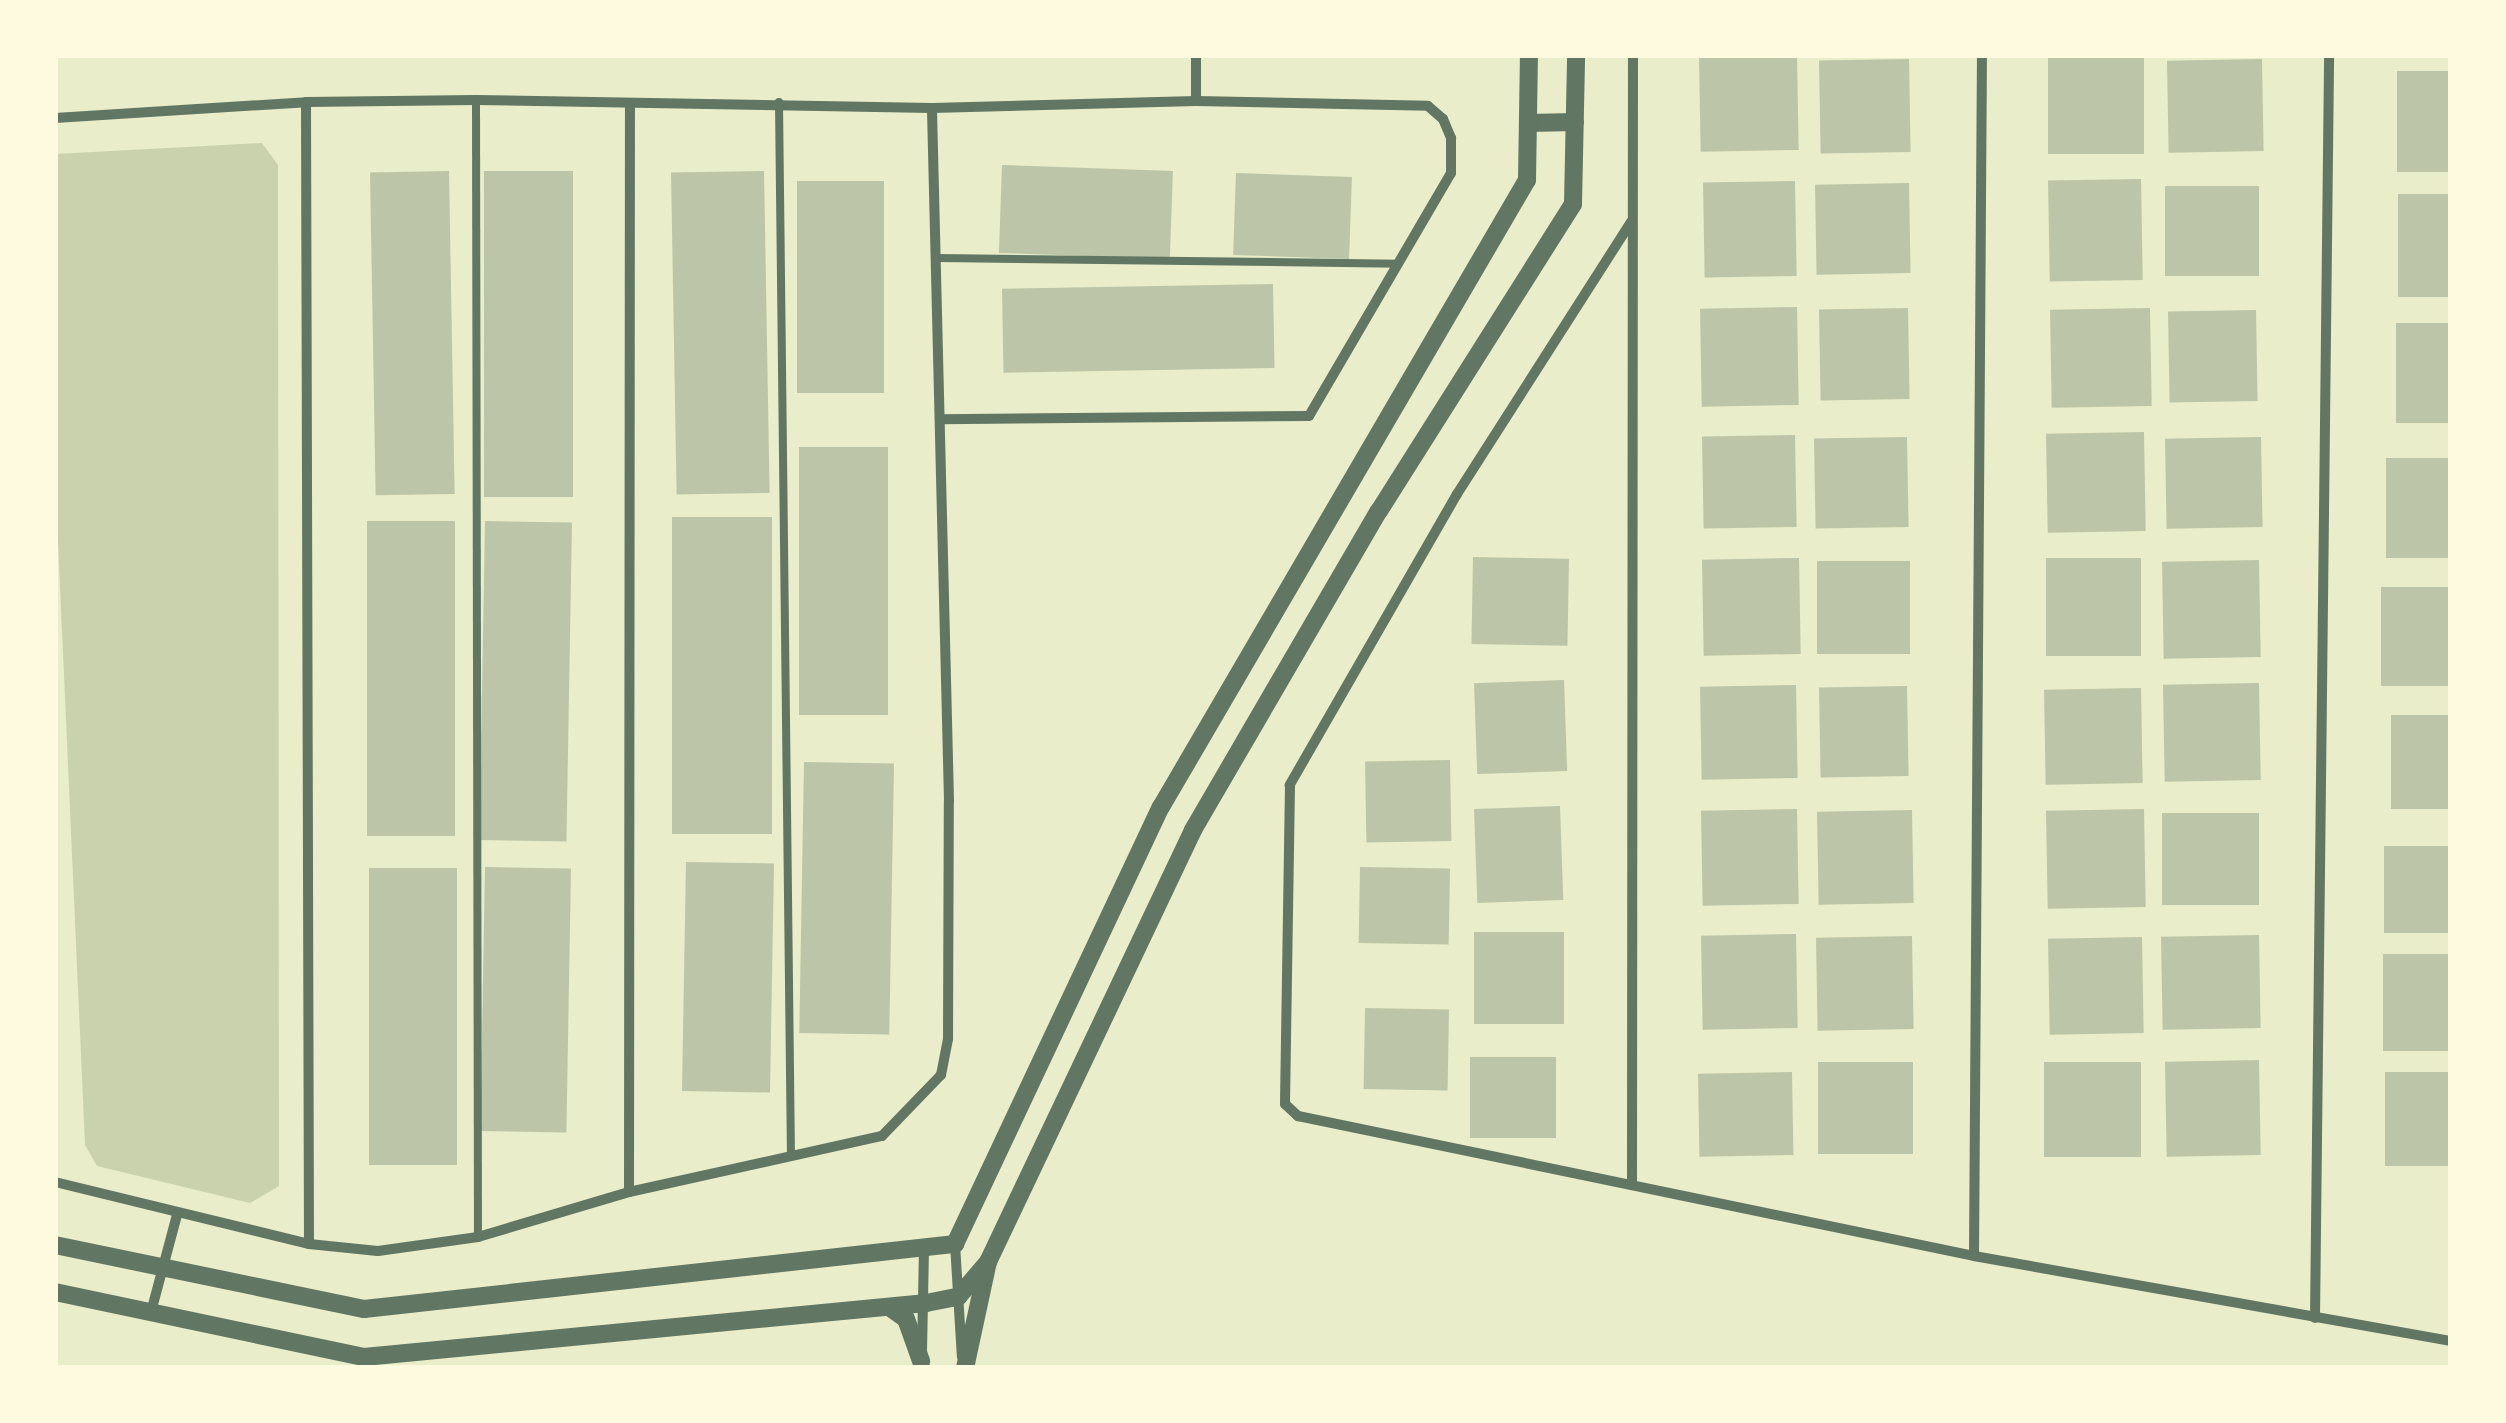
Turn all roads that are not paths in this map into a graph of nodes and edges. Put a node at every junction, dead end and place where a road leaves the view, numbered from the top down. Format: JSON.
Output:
{"nodes":[{"id":1,"x":1196,"y":55,"type":"edge"},
{"id":2,"x":1530,"y":55,"type":"edge"},
{"id":3,"x":1576,"y":55,"type":"edge"},
{"id":4,"x":1634,"y":55,"type":"edge"},
{"id":5,"x":1982,"y":55,"type":"edge"},
{"id":6,"x":2329,"y":55,"type":"edge"},
{"id":7,"x":476,"y":100,"type":"junction"},
{"id":8,"x":1196,"y":101,"type":"junction"},
{"id":9,"x":306,"y":102,"type":"junction"},
{"id":10,"x":779,"y":102,"type":"junction"},
{"id":11,"x":630,"y":104,"type":"junction"},
{"id":12,"x":932,"y":108,"type":"junction"},
{"id":13,"x":55,"y":118,"type":"edge"},
{"id":14,"x":1575,"y":122,"type":"junction"},
{"id":15,"x":1528,"y":123,"type":"junction"},
{"id":16,"x":1631,"y":222,"type":"junction"},
{"id":17,"x":938,"y":258,"type":"junction"},
{"id":18,"x":1402,"y":264,"type":"junction"},
{"id":19,"x":940,"y":419,"type":"junction"},
{"id":20,"x":791,"y":1156,"type":"junction"},
{"id":21,"x":1632,"y":1181,"type":"junction"},
{"id":22,"x":55,"y":1182,"type":"edge"},
{"id":23,"x":630,"y":1192,"type":"junction"},
{"id":24,"x":176,"y":1215,"type":"junction"},
{"id":25,"x":478,"y":1237,"type":"junction"},
{"id":26,"x":309,"y":1244,"type":"junction"},
{"id":27,"x":956,"y":1244,"type":"junction"},
{"id":28,"x":55,"y":1245,"type":"edge"},
{"id":29,"x":924,"y":1248,"type":"junction"},
{"id":30,"x":1974,"y":1256,"type":"junction"},
{"id":31,"x":988,"y":1262,"type":"junction"},
{"id":32,"x":163,"y":1266,"type":"junction"},
{"id":33,"x":55,"y":1292,"type":"edge"},
{"id":34,"x":958,"y":1297,"type":"junction"},
{"id":35,"x":926,"y":1303,"type":"junction"},
{"id":36,"x":889,"y":1307,"type":"junction"},
{"id":37,"x":152,"y":1312,"type":"junction"},
{"id":38,"x":2315,"y":1318,"type":"junction"},
{"id":39,"x":2451,"y":1341,"type":"edge"},
{"id":40,"x":921,"y":1364,"type":"edge"},
{"id":41,"x":963,"y":1368,"type":"edge"}],
"edges":[{"from":1,"to":8,"type":"street"},
{"from":2,"to":15,"type":"street"},
{"from":3,"to":14,"type":"street"},
{"from":4,"to":16,"type":"street"},
{"from":5,"to":30,"type":"street"},
{"from":6,"to":38,"type":"street"},
{"from":7,"to":9,"type":"street"},
{"from":7,"to":11,"type":"street"},
{"from":7,"to":25,"type":"lane"},
{"from":8,"to":12,"type":"street"},
{"from":8,"to":18,"type":"street"},
{"from":9,"to":13,"type":"street"},
{"from":9,"to":26,"type":"street"},
{"from":10,"to":11,"type":"street"},
{"from":10,"to":12,"type":"street"},
{"from":10,"to":20,"type":"lane"},
{"from":11,"to":23,"type":"street"},
{"from":12,"to":17,"type":"street"},
{"from":14,"to":15,"type":"street"},
{"from":14,"to":31,"type":"street"},
{"from":15,"to":27,"type":"street"},
{"from":16,"to":21,"type":"street"},
{"from":16,"to":21,"type":"street"},
{"from":17,"to":18,"type":"lane"},
{"from":17,"to":19,"type":"street"},
{"from":18,"to":19,"type":"street"},
{"from":19,"to":20,"type":"street"},
{"from":20,"to":23,"type":"street"},
{"from":21,"to":30,"type":"street"},
{"from":22,"to":24,"type":"street"},
{"from":23,"to":25,"type":"street"},
{"from":24,"to":26,"type":"street"},
{"from":24,"to":32,"type":"street"},
{"from":25,"to":26,"type":"street"},
{"from":27,"to":29,"type":"street"},
{"from":27,"to":34,"type":"street"},
{"from":28,"to":32,"type":"street"},
{"from":29,"to":32,"type":"street"},
{"from":29,"to":35,"type":"street"},
{"from":30,"to":38,"type":"street"},
{"from":31,"to":34,"type":"street"},
{"from":31,"to":41,"type":"street"},
{"from":32,"to":37,"type":"street"},
{"from":33,"to":37,"type":"street"},
{"from":34,"to":35,"type":"street"},
{"from":34,"to":41,"type":"street"},
{"from":35,"to":36,"type":"street"},
{"from":35,"to":40,"type":"street"},
{"from":36,"to":37,"type":"street"},
{"from":36,"to":40,"type":"street"},
{"from":38,"to":39,"type":"street"}]}
